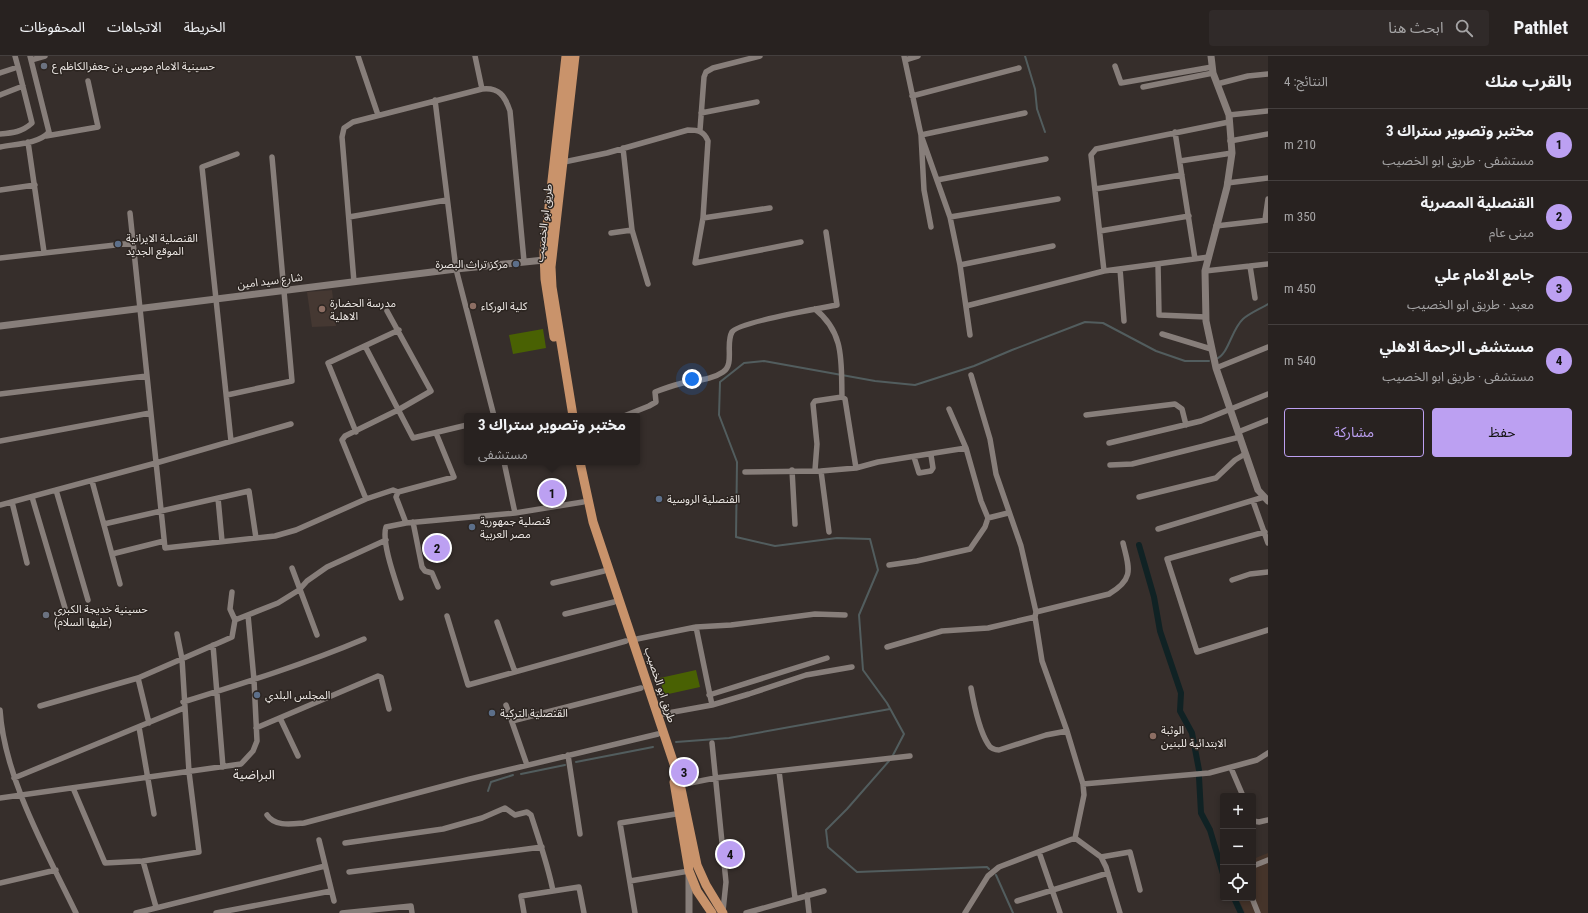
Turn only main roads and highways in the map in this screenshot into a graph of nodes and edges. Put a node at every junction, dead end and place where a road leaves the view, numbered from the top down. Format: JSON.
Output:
{"nodes":[{"id":1,"x":566,"y":56,"type":"edge"},
{"id":2,"x":575,"y":56,"type":"edge"},
{"id":3,"x":564,"y":118,"type":"junction"},
{"id":4,"x":566,"y":392,"type":"junction"},
{"id":5,"x":567,"y":413,"type":"edge"},
{"id":6,"x":572,"y":413,"type":"edge"},
{"id":7,"x":576,"y":465,"type":"edge"},
{"id":8,"x":581,"y":465,"type":"edge"},
{"id":9,"x":629,"y":640,"type":"junction"},
{"id":10,"x":682,"y":813,"type":"junction"},
{"id":11,"x":712,"y":913,"type":"edge"},
{"id":12,"x":723,"y":913,"type":"edge"}],
"edges":[{"from":1,"to":3,"type":"main road","name":"طريق ابو الخصيب"},
{"from":2,"to":3,"type":"main road","name":"طريق ابو الخصيب"},
{"from":3,"to":4,"type":"main road","name":"طريق ابو الخصيب"},
{"from":3,"to":4,"type":"main road","name":"طريق ابو الخصيب"},
{"from":4,"to":5,"type":"main road","name":"طريق ابو الخصيب"},
{"from":4,"to":6,"type":"main road","name":"طريق ابو الخصيب"},
{"from":7,"to":9,"type":"main road","name":"طريق ابو الخصيب"},
{"from":8,"to":9,"type":"main road","name":"طريق ابو الخصيب"},
{"from":9,"to":10,"type":"main road","name":"طريق ابو الخصيب"},
{"from":9,"to":10,"type":"main road","name":"طريق ابو الخصيب"},
{"from":10,"to":11,"type":"main road","name":"طريق ابو الخصيب"},
{"from":10,"to":12,"type":"main road","name":"طريق ابو الخصيب"}]}
